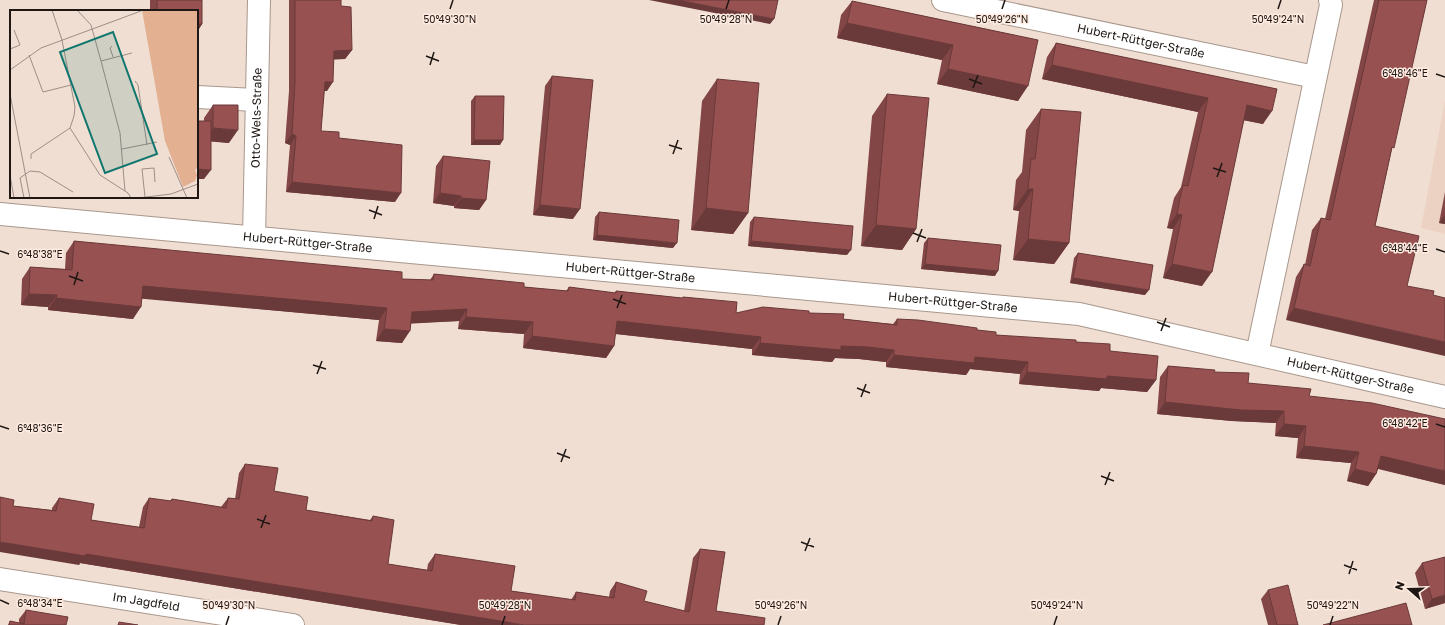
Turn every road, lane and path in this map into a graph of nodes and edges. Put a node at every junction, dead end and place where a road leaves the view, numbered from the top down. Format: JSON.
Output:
{"nodes":[{"id":1,"x":259,"y":0,"type":"edge"},
{"id":2,"x":943,"y":0,"type":"edge"},
{"id":3,"x":1330,"y":0,"type":"edge"},
{"id":4,"x":1315,"y":77,"type":"junction"},
{"id":5,"x":198,"y":97,"type":"edge"},
{"id":6,"x":256,"y":100,"type":"junction"},
{"id":7,"x":0,"y":214,"type":"edge"},
{"id":8,"x":254,"y":237,"type":"junction"},
{"id":9,"x":1257,"y":354,"type":"junction"},
{"id":10,"x":1445,"y":397,"type":"edge"},
{"id":11,"x":0,"y":580,"type":"edge"},
{"id":12,"x":293,"y":625,"type":"edge"}],
"edges":[{"from":1,"to":6,"type":"street","name":"Otto-Wels-Straße"},
{"from":2,"to":4,"type":"street","name":"Hubert-Rüttger-Straße"},
{"from":3,"to":4,"type":"street"},
{"from":4,"to":9,"type":"street"},
{"from":5,"to":6,"type":"street"},
{"from":6,"to":8,"type":"street","name":"Otto-Wels-Straße"},
{"from":7,"to":8,"type":"street","name":"Hubert-Rüttger-Straße"},
{"from":8,"to":9,"type":"street","name":"Hubert-Rüttger-Straße"},
{"from":9,"to":10,"type":"street","name":"Hubert-Rüttger-Straße"},
{"from":11,"to":12,"type":"street","name":"Im Jagdfeld"}]}
